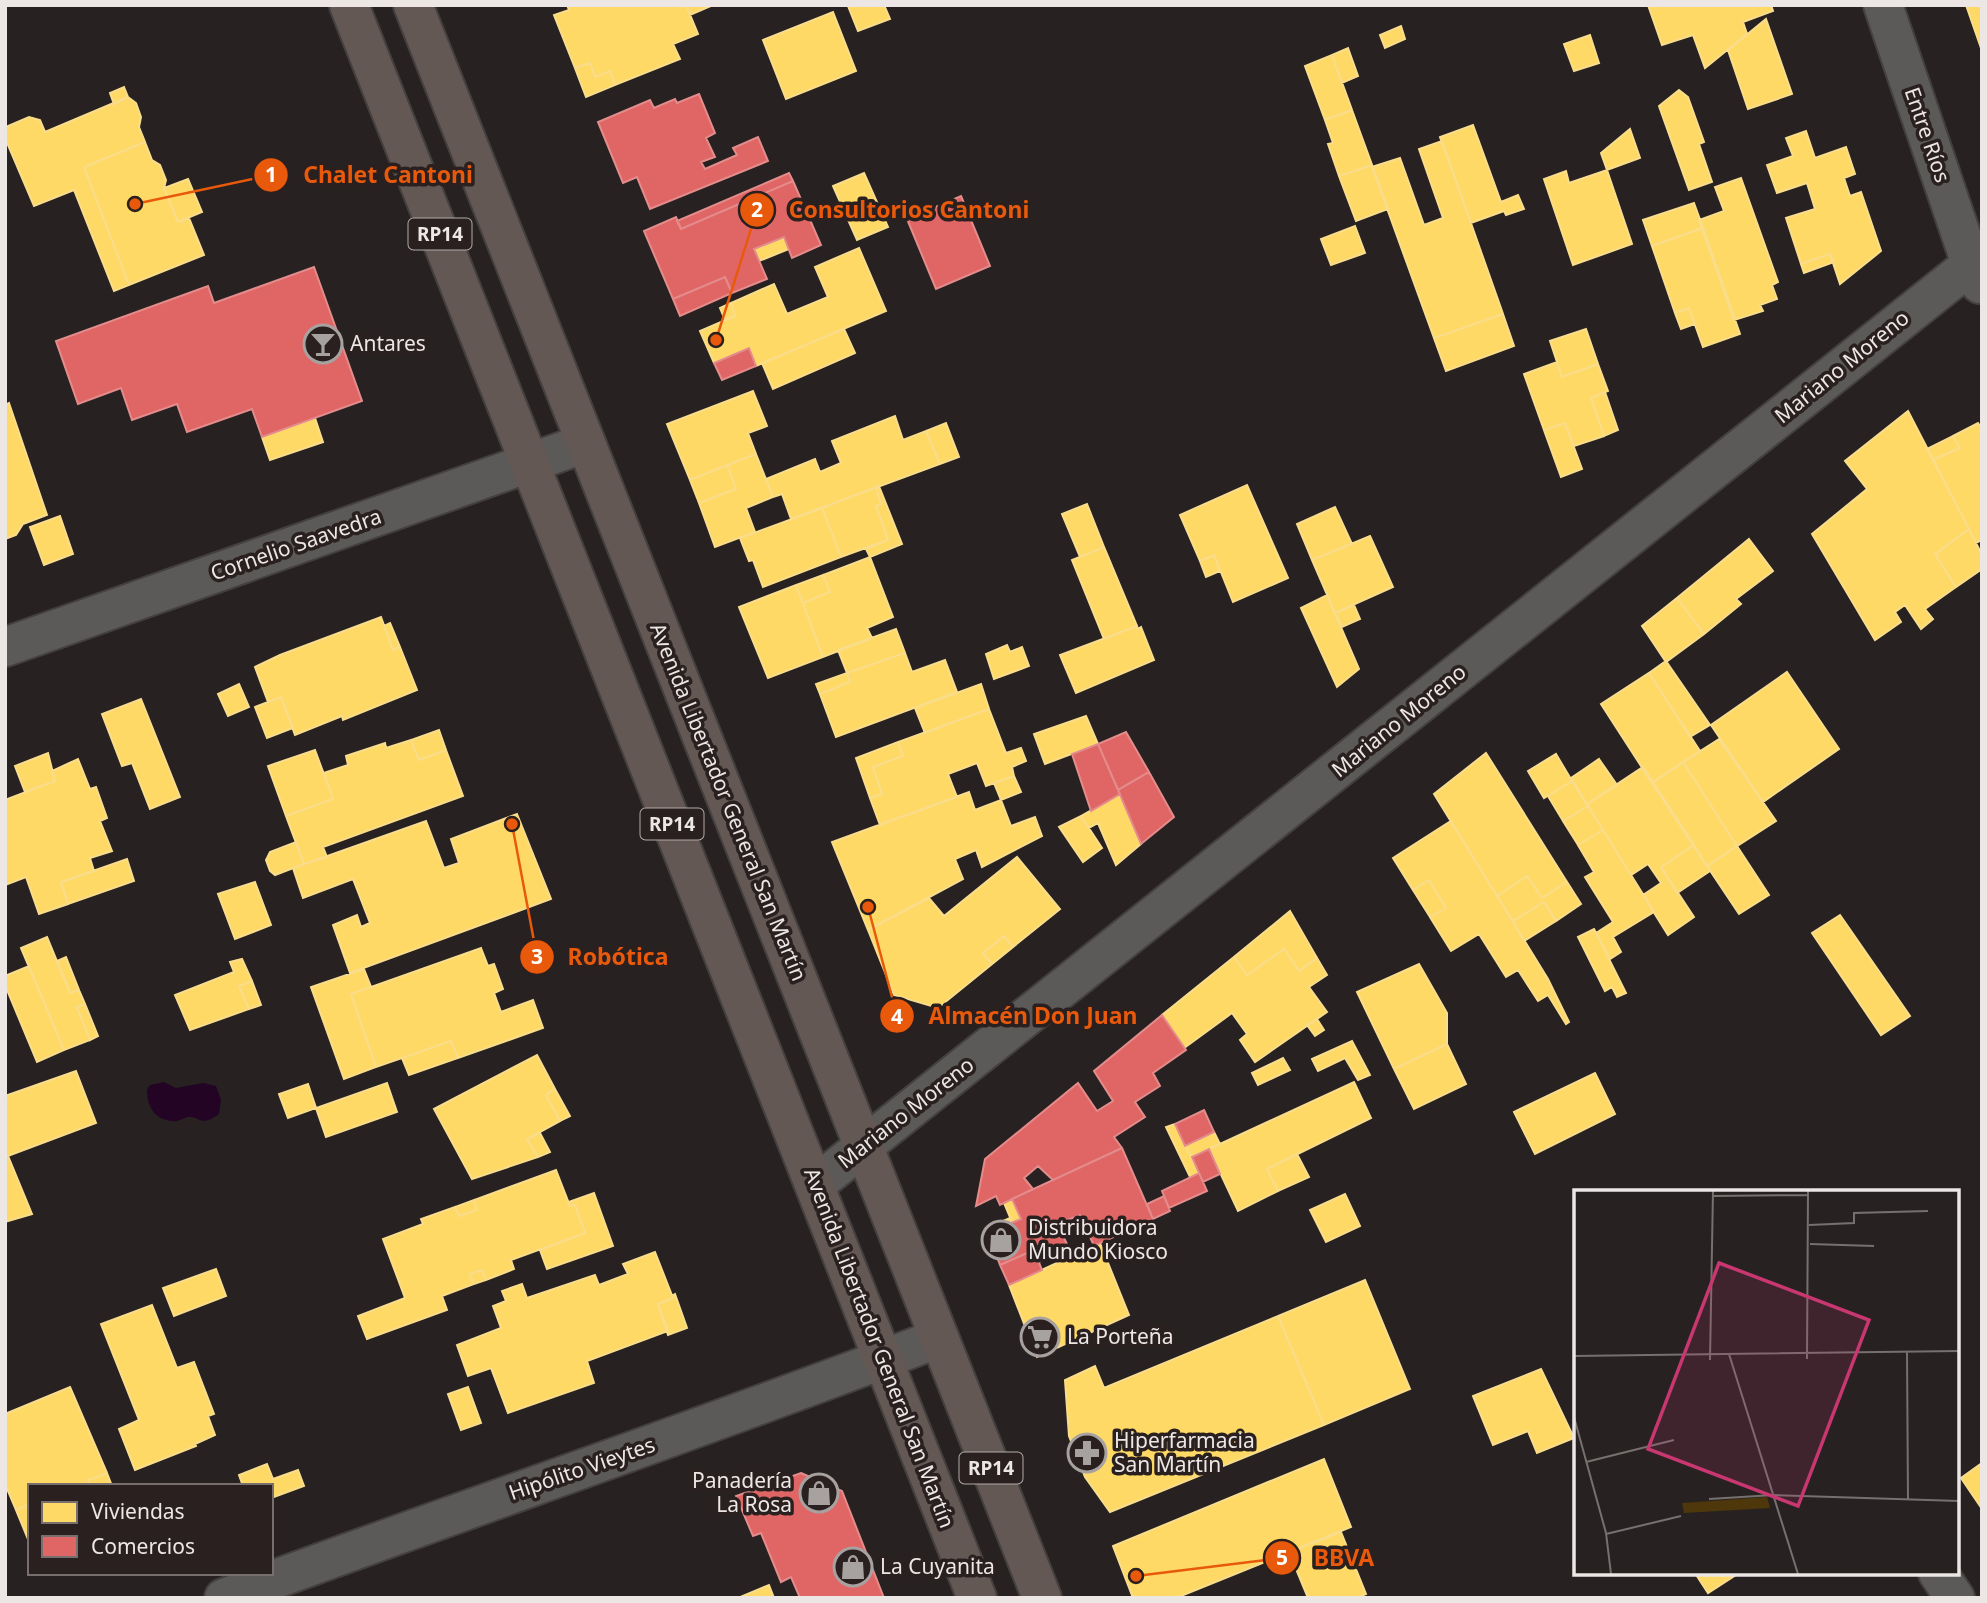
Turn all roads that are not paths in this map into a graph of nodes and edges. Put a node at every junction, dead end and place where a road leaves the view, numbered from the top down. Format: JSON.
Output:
{"nodes":[{"id":1,"x":349,"y":5,"type":"edge"},
{"id":2,"x":413,"y":5,"type":"edge"},
{"id":3,"x":1883,"y":5,"type":"edge"},
{"id":4,"x":1978,"y":270,"type":"edge"},
{"id":5,"x":586,"y":443,"type":"junction"},
{"id":6,"x":532,"y":462,"type":"junction"},
{"id":7,"x":5,"y":647,"type":"edge"},
{"id":8,"x":863,"y":1146,"type":"junction"},
{"id":9,"x":815,"y":1185,"type":"junction"},
{"id":10,"x":939,"y":1338,"type":"junction"},
{"id":11,"x":883,"y":1359,"type":"junction"},
{"id":12,"x":1939,"y":1575,"type":"edge"},
{"id":13,"x":224,"y":1598,"type":"edge"},
{"id":14,"x":977,"y":1598,"type":"edge"},
{"id":15,"x":1042,"y":1598,"type":"edge"},
{"id":16,"x":1955,"y":1598,"type":"edge"}],
"edges":[{"from":1,"to":6,"type":"main road","name":"Avenida Libertador General San Martín","number":"RP14"},
{"from":2,"to":5,"type":"main road","name":"Avenida Libertador General San Martín","number":"RP14"},
{"from":3,"to":4,"type":"street","name":"Entre Ríos"},
{"from":4,"to":8,"type":"street","name":"Mariano Moreno"},
{"from":5,"to":6,"type":"street","name":"Cornelio Saavedra"},
{"from":5,"to":8,"type":"main road","name":"Avenida Libertador General San Martín","number":"RP14"},
{"from":6,"to":7,"type":"street","name":"Cornelio Saavedra"},
{"from":6,"to":9,"type":"main road","name":"Avenida Libertador General San Martín","number":"RP14"},
{"from":8,"to":9,"type":"street","name":"Mariano Moreno"},
{"from":8,"to":10,"type":"main road","name":"Avenida Libertador General San Martín","number":"RP14"},
{"from":9,"to":11,"type":"main road","name":"Avenida Libertador General San Martín","number":"RP14"},
{"from":10,"to":11,"type":"street","name":"Hipólito Vieytes"},
{"from":10,"to":15,"type":"main road","name":"Avenida Libertador General San Martín","number":"RP14"},
{"from":11,"to":13,"type":"street","name":"Hipólito Vieytes"},
{"from":11,"to":14,"type":"main road","name":"Avenida Libertador General San Martín","number":"RP14"},
{"from":12,"to":16,"type":"street"}]}
